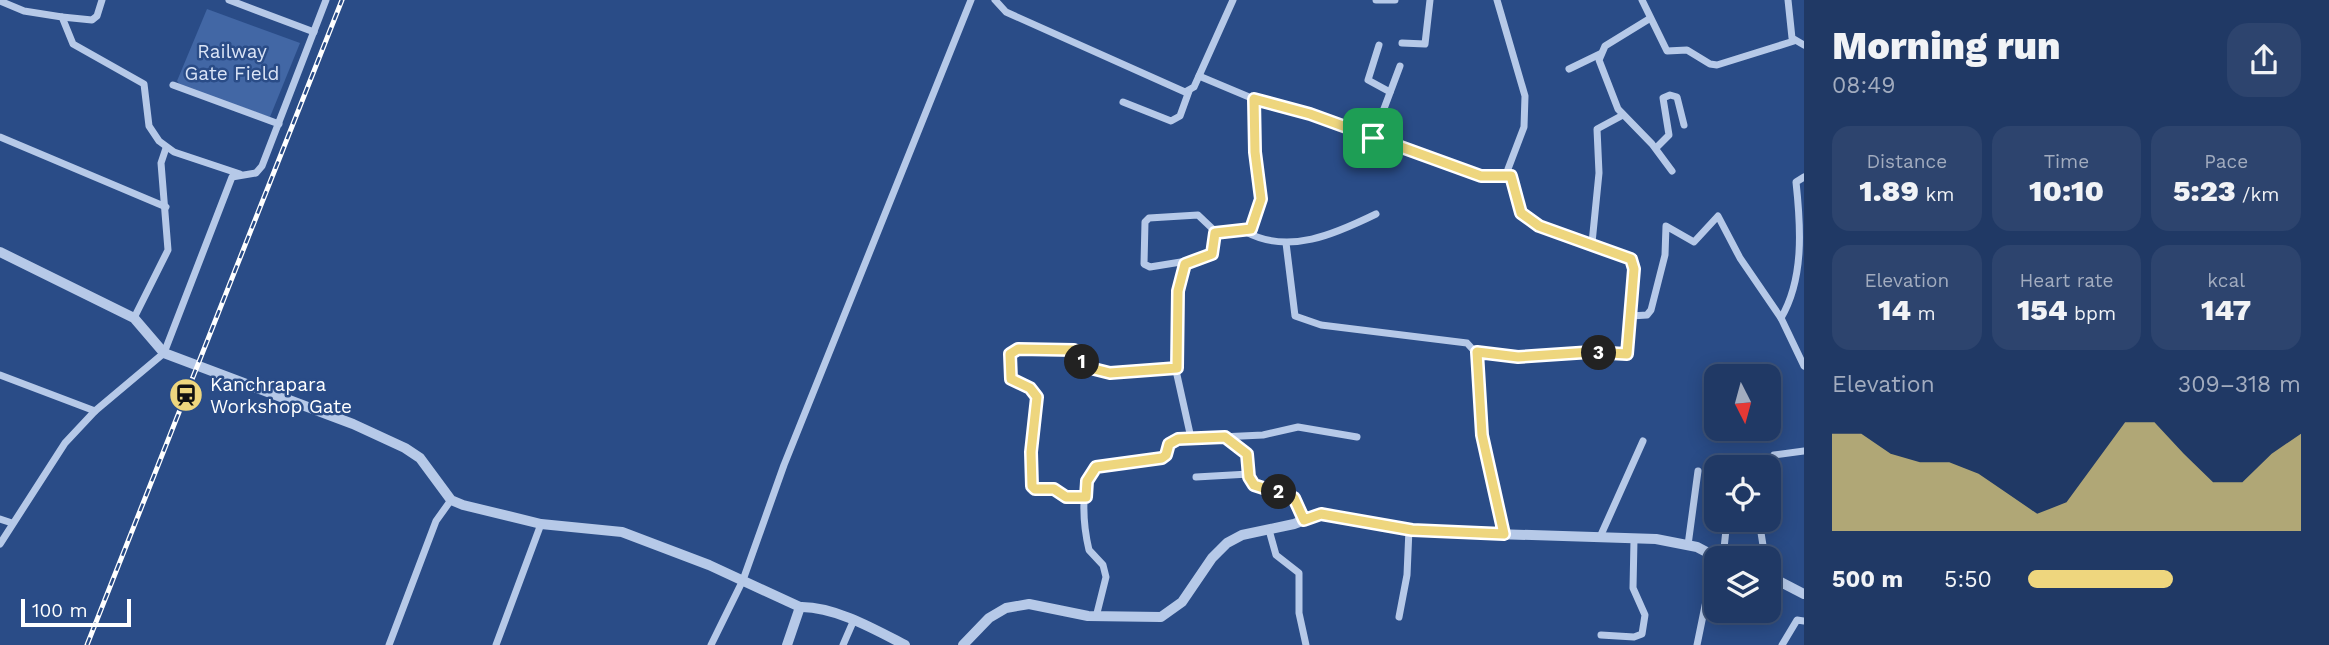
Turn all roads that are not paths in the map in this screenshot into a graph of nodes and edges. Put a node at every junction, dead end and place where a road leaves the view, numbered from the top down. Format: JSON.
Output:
{"nodes":[{"id":1,"x":102,"y":0,"type":"edge"},
{"id":2,"x":229,"y":0,"type":"edge"},
{"id":3,"x":326,"y":0,"type":"edge"},
{"id":4,"x":971,"y":0,"type":"edge"},
{"id":5,"x":995,"y":0,"type":"edge"},
{"id":6,"x":1233,"y":0,"type":"edge"},
{"id":7,"x":1376,"y":0,"type":"edge"},
{"id":8,"x":1395,"y":0,"type":"edge"},
{"id":9,"x":1430,"y":0,"type":"edge"},
{"id":10,"x":1497,"y":0,"type":"edge"},
{"id":11,"x":1642,"y":0,"type":"edge"},
{"id":12,"x":1788,"y":0,"type":"edge"},
{"id":13,"x":0,"y":1,"type":"edge"},
{"id":14,"x":62,"y":17,"type":"junction"},
{"id":15,"x":1649,"y":19,"type":"junction"},
{"id":16,"x":314,"y":32,"type":"junction"},
{"id":17,"x":1794,"y":41,"type":"junction"},
{"id":18,"x":1402,"y":43,"type":"dead end"},
{"id":19,"x":1379,"y":45,"type":"dead end"},
{"id":20,"x":1804,"y":45,"type":"edge"},
{"id":21,"x":1600,"y":54,"type":"junction"},
{"id":22,"x":1400,"y":66,"type":"dead end"},
{"id":23,"x":1569,"y":69,"type":"dead end"},
{"id":24,"x":1199,"y":76,"type":"junction"},
{"id":25,"x":173,"y":85,"type":"dead end"},
{"id":26,"x":1189,"y":91,"type":"junction"},
{"id":27,"x":1390,"y":92,"type":"junction"},
{"id":28,"x":1254,"y":99,"type":"junction"},
{"id":29,"x":1123,"y":102,"type":"dead end"},
{"id":30,"x":1623,"y":115,"type":"junction"},
{"id":31,"x":279,"y":124,"type":"junction"},
{"id":32,"x":1684,"y":125,"type":"dead end"},
{"id":33,"x":0,"y":137,"type":"edge"},
{"id":34,"x":1373,"y":138,"type":"junction"},
{"id":35,"x":166,"y":148,"type":"junction"},
{"id":36,"x":1656,"y":148,"type":"junction"},
{"id":37,"x":1672,"y":171,"type":"dead end"},
{"id":38,"x":241,"y":174,"type":"junction"},
{"id":39,"x":1511,"y":176,"type":"junction"},
{"id":40,"x":1804,"y":177,"type":"edge"},
{"id":41,"x":166,"y":207,"type":"junction"},
{"id":42,"x":1376,"y":214,"type":"dead end"},
{"id":43,"x":1245,"y":232,"type":"junction"},
{"id":44,"x":1215,"y":233,"type":"junction"},
{"id":45,"x":1286,"y":243,"type":"junction"},
{"id":46,"x":1592,"y":243,"type":"junction"},
{"id":47,"x":0,"y":252,"type":"edge"},
{"id":48,"x":1187,"y":261,"type":"junction"},
{"id":49,"x":1631,"y":316,"type":"junction"},
{"id":50,"x":134,"y":318,"type":"junction"},
{"id":51,"x":1781,"y":318,"type":"junction"},
{"id":52,"x":164,"y":353,"type":"junction"},
{"id":53,"x":1477,"y":354,"type":"junction"},
{"id":54,"x":1804,"y":366,"type":"edge"},
{"id":55,"x":1177,"y":368,"type":"junction"},
{"id":56,"x":0,"y":375,"type":"edge"},
{"id":57,"x":95,"y":411,"type":"junction"},
{"id":58,"x":1225,"y":437,"type":"junction"},
{"id":59,"x":1357,"y":437,"type":"dead end"},
{"id":60,"x":1191,"y":438,"type":"junction"},
{"id":61,"x":1643,"y":441,"type":"dead end"},
{"id":62,"x":1804,"y":451,"type":"edge"},
{"id":63,"x":1774,"y":455,"type":"dead end"},
{"id":64,"x":1698,"y":471,"type":"dead end"},
{"id":65,"x":1249,"y":474,"type":"junction"},
{"id":66,"x":1196,"y":477,"type":"dead end"},
{"id":67,"x":1086,"y":497,"type":"junction"},
{"id":68,"x":452,"y":500,"type":"junction"},
{"id":69,"x":0,"y":519,"type":"edge"},
{"id":70,"x":1304,"y":520,"type":"junction"},
{"id":71,"x":12,"y":523,"type":"junction"},
{"id":72,"x":541,"y":524,"type":"junction"},
{"id":73,"x":1409,"y":529,"type":"junction"},
{"id":74,"x":1269,"y":530,"type":"junction"},
{"id":75,"x":1504,"y":534,"type":"junction"},
{"id":76,"x":1600,"y":537,"type":"junction"},
{"id":77,"x":1634,"y":540,"type":"junction"},
{"id":78,"x":0,"y":544,"type":"edge"},
{"id":79,"x":1688,"y":545,"type":"junction"},
{"id":80,"x":1704,"y":552,"type":"edge"},
{"id":81,"x":743,"y":580,"type":"junction"},
{"id":82,"x":1781,"y":582,"type":"edge"},
{"id":83,"x":1804,"y":594,"type":"edge"},
{"id":84,"x":800,"y":607,"type":"junction"},
{"id":85,"x":1096,"y":617,"type":"junction"},
{"id":86,"x":1399,"y":617,"type":"dead end"},
{"id":87,"x":1704,"y":617,"type":"edge"},
{"id":88,"x":1804,"y":621,"type":"edge"},
{"id":89,"x":853,"y":622,"type":"junction"},
{"id":90,"x":1601,"y":635,"type":"dead end"},
{"id":91,"x":389,"y":645,"type":"edge"},
{"id":92,"x":496,"y":645,"type":"edge"},
{"id":93,"x":711,"y":645,"type":"edge"},
{"id":94,"x":787,"y":645,"type":"edge"},
{"id":95,"x":843,"y":645,"type":"edge"},
{"id":96,"x":905,"y":645,"type":"edge"},
{"id":97,"x":963,"y":645,"type":"edge"},
{"id":98,"x":1306,"y":645,"type":"edge"},
{"id":99,"x":1697,"y":645,"type":"edge"},
{"id":100,"x":1782,"y":645,"type":"edge"}],
"edges":[{"from":1,"to":14,"type":"street"},
{"from":2,"to":16,"type":"street"},
{"from":3,"to":16,"type":"street"},
{"from":4,"to":81,"type":"street"},
{"from":5,"to":26,"type":"street"},
{"from":6,"to":24,"type":"street"},
{"from":7,"to":8,"type":"street"},
{"from":9,"to":18,"type":"street"},
{"from":10,"to":39,"type":"street"},
{"from":11,"to":15,"type":"street"},
{"from":12,"to":17,"type":"street"},
{"from":13,"to":14,"type":"street"},
{"from":14,"to":35,"type":"street"},
{"from":15,"to":17,"type":"street"},
{"from":15,"to":21,"type":"street"},
{"from":16,"to":31,"type":"street"},
{"from":17,"to":20,"type":"street"},
{"from":19,"to":27,"type":"street"},
{"from":21,"to":23,"type":"street"},
{"from":21,"to":30,"type":"street"},
{"from":22,"to":27,"type":"street"},
{"from":24,"to":26,"type":"street"},
{"from":24,"to":28,"type":"street"},
{"from":25,"to":31,"type":"street"},
{"from":26,"to":29,"type":"street"},
{"from":27,"to":34,"type":"street"},
{"from":28,"to":34,"type":"street"},
{"from":28,"to":43,"type":"street"},
{"from":30,"to":36,"type":"street"},
{"from":30,"to":46,"type":"street"},
{"from":31,"to":38,"type":"street"},
{"from":32,"to":36,"type":"street"},
{"from":33,"to":41,"type":"street"},
{"from":34,"to":39,"type":"street"},
{"from":35,"to":38,"type":"street"},
{"from":35,"to":41,"type":"street"},
{"from":36,"to":37,"type":"street"},
{"from":38,"to":52,"type":"street"},
{"from":39,"to":46,"type":"street"},
{"from":40,"to":51,"type":"street"},
{"from":41,"to":50,"type":"street"},
{"from":42,"to":45,"type":"street"},
{"from":43,"to":44,"type":"street"},
{"from":43,"to":45,"type":"street"},
{"from":44,"to":48,"type":"street"},
{"from":44,"to":48,"type":"street"},
{"from":45,"to":53,"type":"street"},
{"from":46,"to":49,"type":"street"},
{"from":47,"to":50,"type":"street"},
{"from":48,"to":55,"type":"street"},
{"from":49,"to":51,"type":"street"},
{"from":49,"to":53,"type":"street"},
{"from":50,"to":52,"type":"street"},
{"from":51,"to":54,"type":"street"},
{"from":52,"to":57,"type":"street"},
{"from":52,"to":68,"type":"street"},
{"from":53,"to":75,"type":"street"},
{"from":55,"to":60,"type":"street"},
{"from":55,"to":67,"type":"street"},
{"from":56,"to":57,"type":"street"},
{"from":57,"to":71,"type":"street"},
{"from":58,"to":59,"type":"street"},
{"from":58,"to":60,"type":"street"},
{"from":58,"to":65,"type":"street"},
{"from":60,"to":67,"type":"street"},
{"from":61,"to":76,"type":"street"},
{"from":62,"to":63,"type":"street"},
{"from":64,"to":79,"type":"street"},
{"from":65,"to":66,"type":"street"},
{"from":65,"to":70,"type":"street"},
{"from":67,"to":85,"type":"street"},
{"from":68,"to":72,"type":"street"},
{"from":68,"to":91,"type":"street"},
{"from":69,"to":71,"type":"street"},
{"from":70,"to":73,"type":"street"},
{"from":70,"to":74,"type":"street"},
{"from":71,"to":78,"type":"street"},
{"from":72,"to":81,"type":"street"},
{"from":72,"to":92,"type":"street"},
{"from":73,"to":75,"type":"street"},
{"from":73,"to":86,"type":"street"},
{"from":74,"to":85,"type":"street"},
{"from":74,"to":98,"type":"street"},
{"from":75,"to":76,"type":"street"},
{"from":76,"to":77,"type":"street"},
{"from":77,"to":79,"type":"street"},
{"from":77,"to":90,"type":"street"},
{"from":79,"to":80,"type":"street"},
{"from":81,"to":84,"type":"street"},
{"from":81,"to":93,"type":"street"},
{"from":82,"to":83,"type":"street"},
{"from":84,"to":89,"type":"street"},
{"from":84,"to":94,"type":"street"},
{"from":85,"to":97,"type":"street"},
{"from":87,"to":99,"type":"street"},
{"from":88,"to":100,"type":"street"},
{"from":89,"to":95,"type":"street"},
{"from":89,"to":96,"type":"street"}]}
